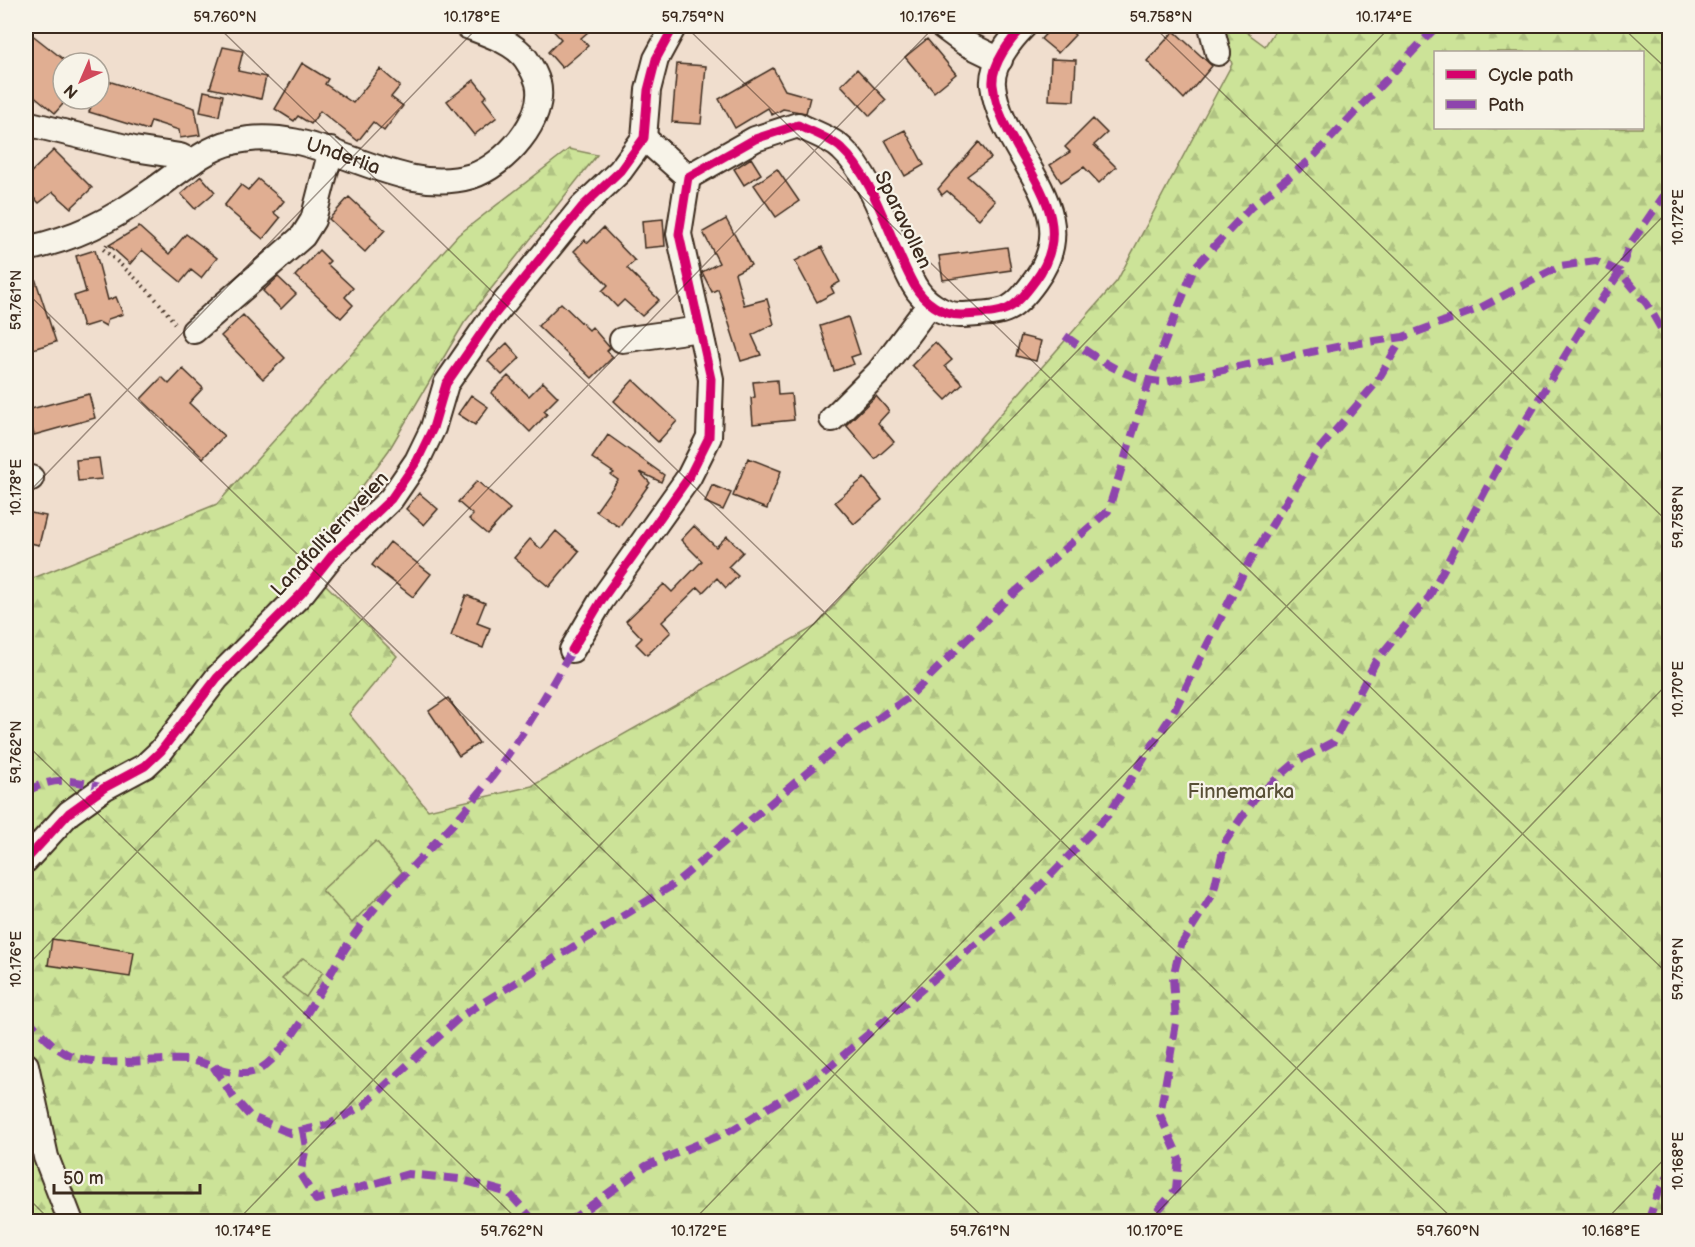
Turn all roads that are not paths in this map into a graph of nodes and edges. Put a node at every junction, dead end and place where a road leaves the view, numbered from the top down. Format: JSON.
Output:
{"nodes":[{"id":1,"x":467,"y":26,"type":"edge"},
{"id":2,"x":674,"y":26,"type":"edge"},
{"id":3,"x":942,"y":26,"type":"edge"},
{"id":4,"x":1024,"y":26,"type":"edge"},
{"id":5,"x":1211,"y":26,"type":"edge"},
{"id":6,"x":1218,"y":53,"type":"dead end"},
{"id":7,"x":1000,"y":60,"type":"junction"},
{"id":8,"x":26,"y":123,"type":"edge"},
{"id":9,"x":644,"y":138,"type":"junction"},
{"id":10,"x":331,"y":150,"type":"junction"},
{"id":11,"x":192,"y":162,"type":"junction"},
{"id":12,"x":688,"y":177,"type":"junction"},
{"id":13,"x":26,"y":249,"type":"edge"},
{"id":14,"x":930,"y":304,"type":"junction"},
{"id":15,"x":700,"y":329,"type":"junction"},
{"id":16,"x":194,"y":331,"type":"road end"},
{"id":17,"x":622,"y":340,"type":"dead end"},
{"id":18,"x":832,"y":419,"type":"dead end"},
{"id":19,"x":572,"y":650,"type":"dead end"},
{"id":20,"x":26,"y":860,"type":"edge"},
{"id":21,"x":26,"y":1065,"type":"edge"},
{"id":22,"x":71,"y":1221,"type":"edge"}],
"edges":[{"from":1,"to":10,"type":"street","name":"Underlia"},
{"from":2,"to":9,"type":"street"},
{"from":3,"to":7,"type":"street"},
{"from":4,"to":7,"type":"street"},
{"from":5,"to":6,"type":"street"},
{"from":7,"to":14,"type":"street"},
{"from":8,"to":11,"type":"street"},
{"from":9,"to":12,"type":"street"},
{"from":9,"to":20,"type":"street","name":"Landfalltjernveien"},
{"from":10,"to":11,"type":"street","name":"Underlia"},
{"from":10,"to":16,"type":"street"},
{"from":11,"to":13,"type":"street","name":"Underlia"},
{"from":12,"to":14,"type":"street","name":"Sparavollen"},
{"from":12,"to":15,"type":"street"},
{"from":14,"to":18,"type":"street"},
{"from":15,"to":17,"type":"street"},
{"from":15,"to":19,"type":"street"},
{"from":21,"to":22,"type":"street"}]}
